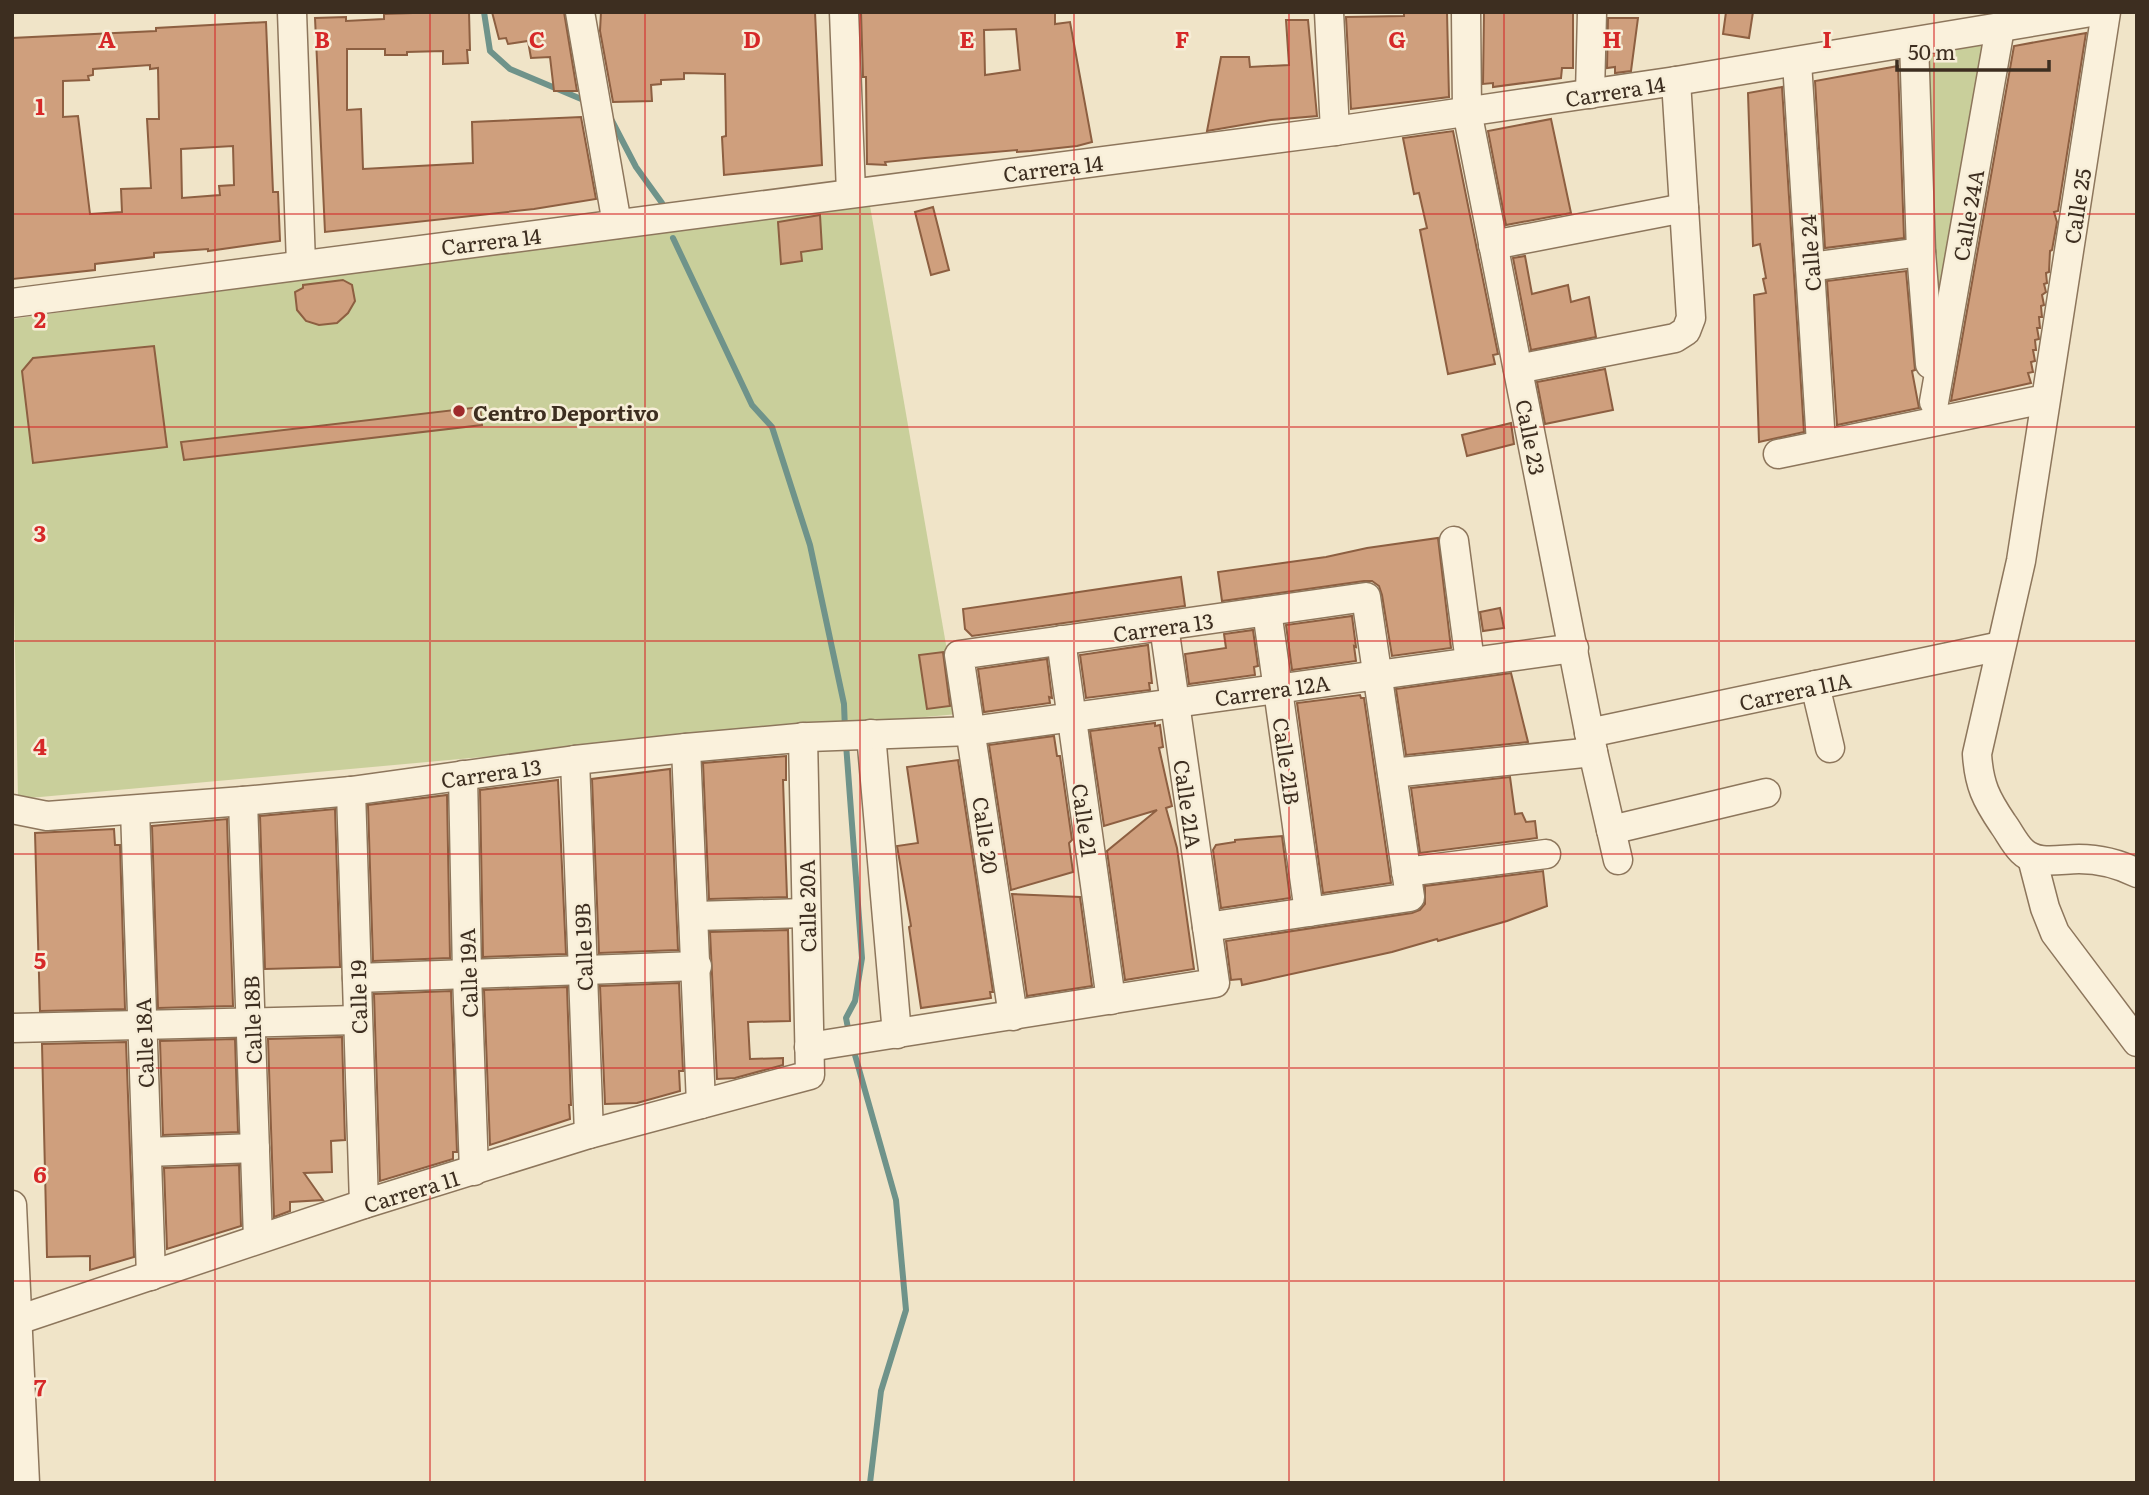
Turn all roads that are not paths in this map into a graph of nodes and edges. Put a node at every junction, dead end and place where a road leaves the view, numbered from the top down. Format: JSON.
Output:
{"nodes":[{"id":1,"x":292,"y":12,"type":"edge"},
{"id":2,"x":580,"y":12,"type":"edge"},
{"id":3,"x":844,"y":12,"type":"edge"},
{"id":4,"x":1328,"y":12,"type":"edge"},
{"id":5,"x":1466,"y":12,"type":"edge"},
{"id":6,"x":1592,"y":12,"type":"edge"},
{"id":7,"x":2091,"y":12,"type":"edge"},
{"id":8,"x":2106,"y":12,"type":"edge"},
{"id":9,"x":2000,"y":27,"type":"junction"},
{"id":10,"x":1914,"y":42,"type":"junction"},
{"id":11,"x":1797,"y":62,"type":"junction"},
{"id":12,"x":1676,"y":81,"type":"junction"},
{"id":13,"x":1590,"y":94,"type":"junction"},
{"id":14,"x":1467,"y":111,"type":"junction"},
{"id":15,"x":1335,"y":131,"type":"junction"},
{"id":16,"x":851,"y":193,"type":"junction"},
{"id":17,"x":1684,"y":208,"type":"junction"},
{"id":18,"x":617,"y":224,"type":"junction"},
{"id":19,"x":1493,"y":245,"type":"junction"},
{"id":20,"x":1921,"y":251,"type":"junction"},
{"id":21,"x":301,"y":264,"type":"junction"},
{"id":22,"x":1810,"y":267,"type":"junction"},
{"id":23,"x":12,"y":303,"type":"edge"},
{"id":24,"x":1518,"y":369,"type":"junction"},
{"id":25,"x":2045,"y":399,"type":"junction"},
{"id":26,"x":1934,"y":412,"type":"junction"},
{"id":27,"x":1821,"y":443,"type":"junction"},
{"id":28,"x":1778,"y":454,"type":"dead end"},
{"id":29,"x":1454,"y":541,"type":"dead end"},
{"id":30,"x":1266,"y":611,"type":"junction"},
{"id":31,"x":1164,"y":626,"type":"junction"},
{"id":32,"x":1061,"y":640,"type":"junction"},
{"id":33,"x":2001,"y":646,"type":"junction"},
{"id":34,"x":1574,"y":648,"type":"junction"},
{"id":35,"x":959,"y":655,"type":"joint"},
{"id":36,"x":1470,"y":662,"type":"junction"},
{"id":37,"x":1378,"y":674,"type":"junction"},
{"id":38,"x":1815,"y":685,"type":"junction"},
{"id":39,"x":1277,"y":688,"type":"junction"},
{"id":40,"x":1174,"y":703,"type":"junction"},
{"id":41,"x":1072,"y":717,"type":"junction"},
{"id":42,"x":971,"y":731,"type":"junction"},
{"id":43,"x":868,"y":734,"type":"junction"},
{"id":44,"x":806,"y":737,"type":"junction"},
{"id":45,"x":1591,"y":742,"type":"junction"},
{"id":46,"x":686,"y":748,"type":"junction"},
{"id":47,"x":1830,"y":748,"type":"dead end"},
{"id":48,"x":575,"y":760,"type":"junction"},
{"id":49,"x":1392,"y":773,"type":"junction"},
{"id":50,"x":463,"y":775,"type":"junction"},
{"id":51,"x":351,"y":791,"type":"junction"},
{"id":52,"x":1766,"y":793,"type":"dead end"},
{"id":53,"x":243,"y":801,"type":"junction"},
{"id":54,"x":12,"y":809,"type":"edge"},
{"id":55,"x":135,"y":810,"type":"junction"},
{"id":56,"x":1611,"y":830,"type":"junction"},
{"id":57,"x":1546,"y":854,"type":"dead end"},
{"id":58,"x":2032,"y":858,"type":"junction"},
{"id":59,"x":1618,"y":860,"type":"dead end"},
{"id":60,"x":2137,"y":873,"type":"edge"},
{"id":61,"x":1408,"y":885,"type":"junction"},
{"id":62,"x":1309,"y":912,"type":"junction"},
{"id":63,"x":807,"y":913,"type":"junction"},
{"id":64,"x":694,"y":916,"type":"junction"},
{"id":65,"x":1207,"y":927,"type":"junction"},
{"id":66,"x":696,"y":966,"type":"junction"},
{"id":67,"x":583,"y":970,"type":"junction"},
{"id":68,"x":467,"y":974,"type":"junction"},
{"id":69,"x":357,"y":978,"type":"junction"},
{"id":70,"x":1215,"y":983,"type":"joint"},
{"id":71,"x":1111,"y":1000,"type":"junction"},
{"id":72,"x":1013,"y":1016,"type":"junction"},
{"id":73,"x":357,"y":1020,"type":"junction"},
{"id":74,"x":251,"y":1022,"type":"junction"},
{"id":75,"x":143,"y":1025,"type":"junction"},
{"id":76,"x":12,"y":1028,"type":"edge"},
{"id":77,"x":897,"y":1034,"type":"junction"},
{"id":78,"x":2137,"y":1042,"type":"edge"},
{"id":79,"x":809,"y":1061,"type":"junction"},
{"id":80,"x":701,"y":1104,"type":"junction"},
{"id":81,"x":589,"y":1134,"type":"junction"},
{"id":82,"x":255,"y":1148,"type":"junction"},
{"id":83,"x":147,"y":1152,"type":"junction"},
{"id":84,"x":474,"y":1171,"type":"junction"},
{"id":85,"x":364,"y":1204,"type":"junction"},
{"id":86,"x":12,"y":1205,"type":"edge"},
{"id":87,"x":258,"y":1239,"type":"junction"},
{"id":88,"x":151,"y":1276,"type":"junction"},
{"id":89,"x":18,"y":1320,"type":"junction"},
{"id":90,"x":25,"y":1483,"type":"edge"}],
"edges":[{"from":1,"to":21,"type":"street"},
{"from":2,"to":18,"type":"street"},
{"from":3,"to":16,"type":"street"},
{"from":4,"to":15,"type":"street"},
{"from":5,"to":14,"type":"street","name":"Calle 23"},
{"from":6,"to":13,"type":"street"},
{"from":7,"to":9,"type":"street","name":"Carrera 14"},
{"from":8,"to":25,"type":"street","name":"Calle 25"},
{"from":9,"to":10,"type":"street","name":"Carrera 14"},
{"from":9,"to":26,"type":"street","name":"Calle 24A"},
{"from":10,"to":11,"type":"street","name":"Carrera 14"},
{"from":10,"to":20,"type":"street"},
{"from":11,"to":12,"type":"street","name":"Carrera 14"},
{"from":11,"to":22,"type":"street","name":"Calle 24"},
{"from":12,"to":13,"type":"street","name":"Carrera 14"},
{"from":12,"to":17,"type":"street"},
{"from":13,"to":14,"type":"street","name":"Carrera 14"},
{"from":14,"to":15,"type":"street","name":"Carrera 14"},
{"from":14,"to":19,"type":"street","name":"Calle 23"},
{"from":15,"to":16,"type":"street","name":"Carrera 14"},
{"from":16,"to":18,"type":"street","name":"Carrera 14"},
{"from":17,"to":19,"type":"street"},
{"from":17,"to":24,"type":"street"},
{"from":18,"to":21,"type":"street","name":"Carrera 14"},
{"from":19,"to":24,"type":"street","name":"Calle 23"},
{"from":20,"to":22,"type":"street"},
{"from":20,"to":26,"type":"street"},
{"from":21,"to":23,"type":"street","name":"Carrera 14"},
{"from":22,"to":27,"type":"street","name":"Calle 24"},
{"from":24,"to":34,"type":"street","name":"Calle 23"},
{"from":25,"to":26,"type":"street"},
{"from":25,"to":33,"type":"street","name":"Calle 25"},
{"from":26,"to":27,"type":"street"},
{"from":27,"to":28,"type":"street"},
{"from":29,"to":36,"type":"street"},
{"from":30,"to":31,"type":"street","name":"Carrera 13"},
{"from":30,"to":37,"type":"street","name":"Carrera 13"},
{"from":30,"to":39,"type":"street","name":"Calle 21B"},
{"from":31,"to":32,"type":"street","name":"Carrera 13"},
{"from":31,"to":40,"type":"street","name":"Calle 21A"},
{"from":32,"to":35,"type":"street","name":"Carrera 13"},
{"from":32,"to":41,"type":"street","name":"Calle 21"},
{"from":33,"to":38,"type":"street","name":"Carrera 11A"},
{"from":33,"to":58,"type":"street","name":"Calle 25"},
{"from":34,"to":36,"type":"street","name":"Carrera 12A"},
{"from":34,"to":45,"type":"street","name":"Calle 23"},
{"from":35,"to":42,"type":"street","name":"Calle 20"},
{"from":36,"to":37,"type":"street","name":"Carrera 12A"},
{"from":37,"to":39,"type":"street","name":"Carrera 12A"},
{"from":37,"to":49,"type":"street"},
{"from":38,"to":45,"type":"street","name":"Carrera 11A"},
{"from":38,"to":47,"type":"street"},
{"from":39,"to":40,"type":"street","name":"Carrera 12A"},
{"from":39,"to":62,"type":"street","name":"Calle 21B"},
{"from":40,"to":41,"type":"street","name":"Carrera 12A"},
{"from":40,"to":65,"type":"street","name":"Calle 21A"},
{"from":41,"to":42,"type":"street","name":"Carrera 12A"},
{"from":41,"to":71,"type":"street","name":"Calle 21"},
{"from":42,"to":43,"type":"street","name":"Carrera 13"},
{"from":42,"to":72,"type":"street","name":"Calle 20"},
{"from":43,"to":44,"type":"street","name":"Carrera 13"},
{"from":43,"to":77,"type":"street"},
{"from":44,"to":46,"type":"street","name":"Carrera 13"},
{"from":44,"to":63,"type":"street","name":"Calle 20A"},
{"from":45,"to":49,"type":"street","name":"Carrera 11A"},
{"from":45,"to":56,"type":"street","name":"Calle 23"},
{"from":46,"to":48,"type":"street","name":"Carrera 13"},
{"from":46,"to":64,"type":"street"},
{"from":48,"to":50,"type":"street","name":"Carrera 13"},
{"from":48,"to":67,"type":"street","name":"Calle 19B"},
{"from":49,"to":61,"type":"street"},
{"from":50,"to":51,"type":"street","name":"Carrera 13"},
{"from":50,"to":68,"type":"street","name":"Calle 19A"},
{"from":51,"to":53,"type":"street","name":"Carrera 13"},
{"from":51,"to":69,"type":"street","name":"Calle 19"},
{"from":52,"to":56,"type":"street"},
{"from":53,"to":55,"type":"street","name":"Carrera 13"},
{"from":53,"to":74,"type":"street","name":"Calle 18B"},
{"from":54,"to":55,"type":"street","name":"Carrera 13"},
{"from":55,"to":75,"type":"street","name":"Calle 18A"},
{"from":56,"to":59,"type":"street","name":"Calle 23"},
{"from":57,"to":61,"type":"street"},
{"from":58,"to":60,"type":"street"},
{"from":58,"to":78,"type":"street"},
{"from":61,"to":62,"type":"street"},
{"from":62,"to":65,"type":"street"},
{"from":63,"to":64,"type":"street"},
{"from":63,"to":79,"type":"street","name":"Calle 20A"},
{"from":64,"to":66,"type":"street"},
{"from":65,"to":70,"type":"street","name":"Calle 21A"},
{"from":66,"to":67,"type":"street"},
{"from":66,"to":80,"type":"street"},
{"from":67,"to":68,"type":"street"},
{"from":67,"to":81,"type":"street","name":"Calle 19B"},
{"from":68,"to":69,"type":"street"},
{"from":68,"to":84,"type":"street","name":"Calle 19A"},
{"from":69,"to":73,"type":"street","name":"Calle 19"},
{"from":70,"to":71,"type":"street","name":"Carrera 11"},
{"from":71,"to":72,"type":"street","name":"Carrera 11"},
{"from":72,"to":77,"type":"street","name":"Carrera 11"},
{"from":73,"to":74,"type":"street"},
{"from":73,"to":85,"type":"street","name":"Calle 19"},
{"from":74,"to":75,"type":"street"},
{"from":74,"to":82,"type":"street","name":"Calle 18B"},
{"from":75,"to":76,"type":"street"},
{"from":75,"to":83,"type":"street","name":"Calle 18A"},
{"from":77,"to":79,"type":"street","name":"Carrera 11"},
{"from":79,"to":80,"type":"street","name":"Carrera 11"},
{"from":80,"to":81,"type":"street","name":"Carrera 11"},
{"from":81,"to":84,"type":"street","name":"Carrera 11"},
{"from":82,"to":83,"type":"street"},
{"from":82,"to":87,"type":"street","name":"Calle 18B"},
{"from":83,"to":88,"type":"street","name":"Calle 18A"},
{"from":84,"to":85,"type":"street","name":"Carrera 11"},
{"from":85,"to":87,"type":"street","name":"Carrera 11"},
{"from":86,"to":89,"type":"street"},
{"from":87,"to":88,"type":"street","name":"Carrera 11"},
{"from":88,"to":89,"type":"street","name":"Carrera 11"},
{"from":89,"to":90,"type":"street"}]}
